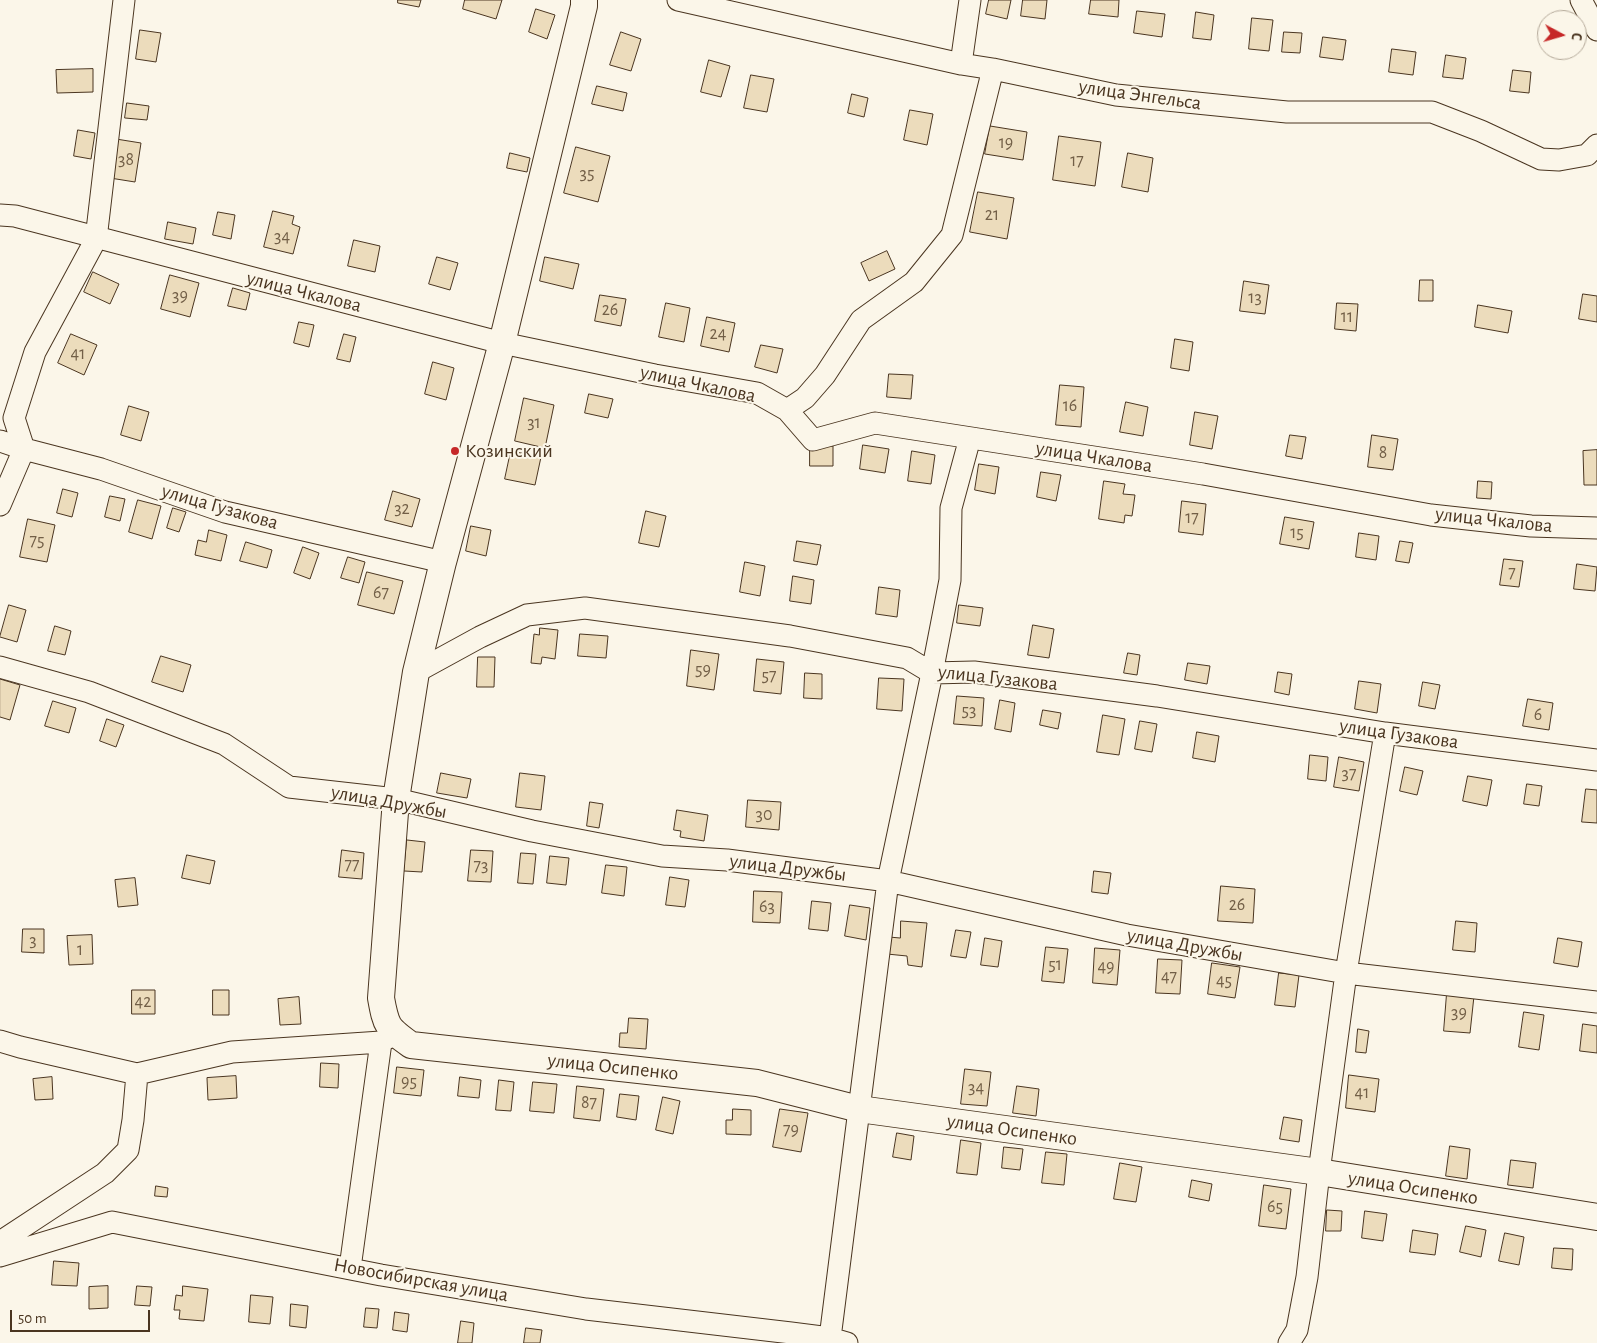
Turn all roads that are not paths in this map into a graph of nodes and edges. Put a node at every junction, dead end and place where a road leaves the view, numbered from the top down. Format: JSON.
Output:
{"nodes":[{"id":1,"x":124,"y":0,"type":"edge"},
{"id":2,"x":584,"y":0,"type":"edge"},
{"id":3,"x":678,"y":0,"type":"edge"},
{"id":4,"x":970,"y":0,"type":"edge"},
{"id":5,"x":1581,"y":0,"type":"edge"},
{"id":6,"x":1597,"y":30,"type":"edge"},
{"id":7,"x":961,"y":64,"type":"junction"},
{"id":8,"x":993,"y":69,"type":"junction"},
{"id":9,"x":1597,"y":145,"type":"edge"},
{"id":10,"x":0,"y":215,"type":"edge"},
{"id":11,"x":96,"y":238,"type":"junction"},
{"id":12,"x":502,"y":343,"type":"junction"},
{"id":13,"x":787,"y":410,"type":"junction"},
{"id":14,"x":970,"y":438,"type":"junction"},
{"id":15,"x":0,"y":441,"type":"edge"},
{"id":16,"x":24,"y":449,"type":"junction"},
{"id":17,"x":0,"y":505,"type":"edge"},
{"id":18,"x":1597,"y":528,"type":"edge"},
{"id":19,"x":444,"y":562,"type":"junction"},
{"id":20,"x":0,"y":667,"type":"edge"},
{"id":21,"x":416,"y":672,"type":"junction"},
{"id":22,"x":932,"y":672,"type":"junction"},
{"id":23,"x":1385,"y":733,"type":"junction"},
{"id":24,"x":1597,"y":760,"type":"edge"},
{"id":25,"x":396,"y":800,"type":"junction"},
{"id":26,"x":888,"y":881,"type":"junction"},
{"id":27,"x":1346,"y":973,"type":"junction"},
{"id":28,"x":1597,"y":1002,"type":"edge"},
{"id":29,"x":388,"y":1038,"type":"junction"},
{"id":30,"x":0,"y":1041,"type":"edge"},
{"id":31,"x":137,"y":1074,"type":"junction"},
{"id":32,"x":859,"y":1109,"type":"junction"},
{"id":33,"x":1319,"y":1172,"type":"junction"},
{"id":34,"x":1597,"y":1217,"type":"edge"},
{"id":35,"x":0,"y":1242,"type":"edge"},
{"id":36,"x":0,"y":1256,"type":"edge"},
{"id":37,"x":350,"y":1268,"type":"junction"},
{"id":38,"x":838,"y":1341,"type":"edge"},
{"id":39,"x":1289,"y":1343,"type":"edge"}],
"edges":[{"from":1,"to":11,"type":"street"},
{"from":2,"to":12,"type":"main road"},
{"from":3,"to":7,"type":"street","name":"улица Энгельса"},
{"from":4,"to":7,"type":"street"},
{"from":5,"to":6,"type":"street"},
{"from":7,"to":8,"type":"street","name":"улица Энгельса"},
{"from":8,"to":9,"type":"street","name":"улица Энгельса"},
{"from":8,"to":13,"type":"street"},
{"from":10,"to":11,"type":"street","name":"улица Чкалова"},
{"from":11,"to":12,"type":"street","name":"улица Чкалова"},
{"from":11,"to":16,"type":"street"},
{"from":12,"to":13,"type":"street","name":"улица Чкалова"},
{"from":12,"to":19,"type":"main road"},
{"from":13,"to":14,"type":"street","name":"улица Чкалова"},
{"from":14,"to":18,"type":"street","name":"улица Чкалова"},
{"from":14,"to":22,"type":"street"},
{"from":15,"to":16,"type":"street","name":"улица Гузакова"},
{"from":16,"to":17,"type":"street"},
{"from":16,"to":19,"type":"street","name":"улица Гузакова"},
{"from":19,"to":21,"type":"main road"},
{"from":20,"to":25,"type":"street","name":"улица Дружбы"},
{"from":21,"to":22,"type":"street","name":"улица Гузакова"},
{"from":21,"to":25,"type":"main road"},
{"from":22,"to":23,"type":"street","name":"улица Гузакова"},
{"from":22,"to":26,"type":"street"},
{"from":23,"to":24,"type":"street","name":"улица Гузакова"},
{"from":23,"to":27,"type":"street"},
{"from":25,"to":26,"type":"street","name":"улица Дружбы"},
{"from":25,"to":29,"type":"main road"},
{"from":26,"to":27,"type":"street","name":"улица Дружбы"},
{"from":26,"to":32,"type":"street"},
{"from":27,"to":28,"type":"street","name":"улица Дружбы"},
{"from":27,"to":33,"type":"street"},
{"from":29,"to":31,"type":"street"},
{"from":29,"to":32,"type":"main road","name":"улица Осипенко"},
{"from":29,"to":37,"type":"street"},
{"from":30,"to":31,"type":"street"},
{"from":31,"to":35,"type":"street"},
{"from":32,"to":33,"type":"main road","name":"улица Осипенко"},
{"from":32,"to":38,"type":"street"},
{"from":33,"to":34,"type":"main road","name":"улица Осипенко"},
{"from":33,"to":39,"type":"street"},
{"from":36,"to":37,"type":"street","name":"Новосибирская улица"},
{"from":37,"to":38,"type":"street","name":"Новосибирская улица"}]}
